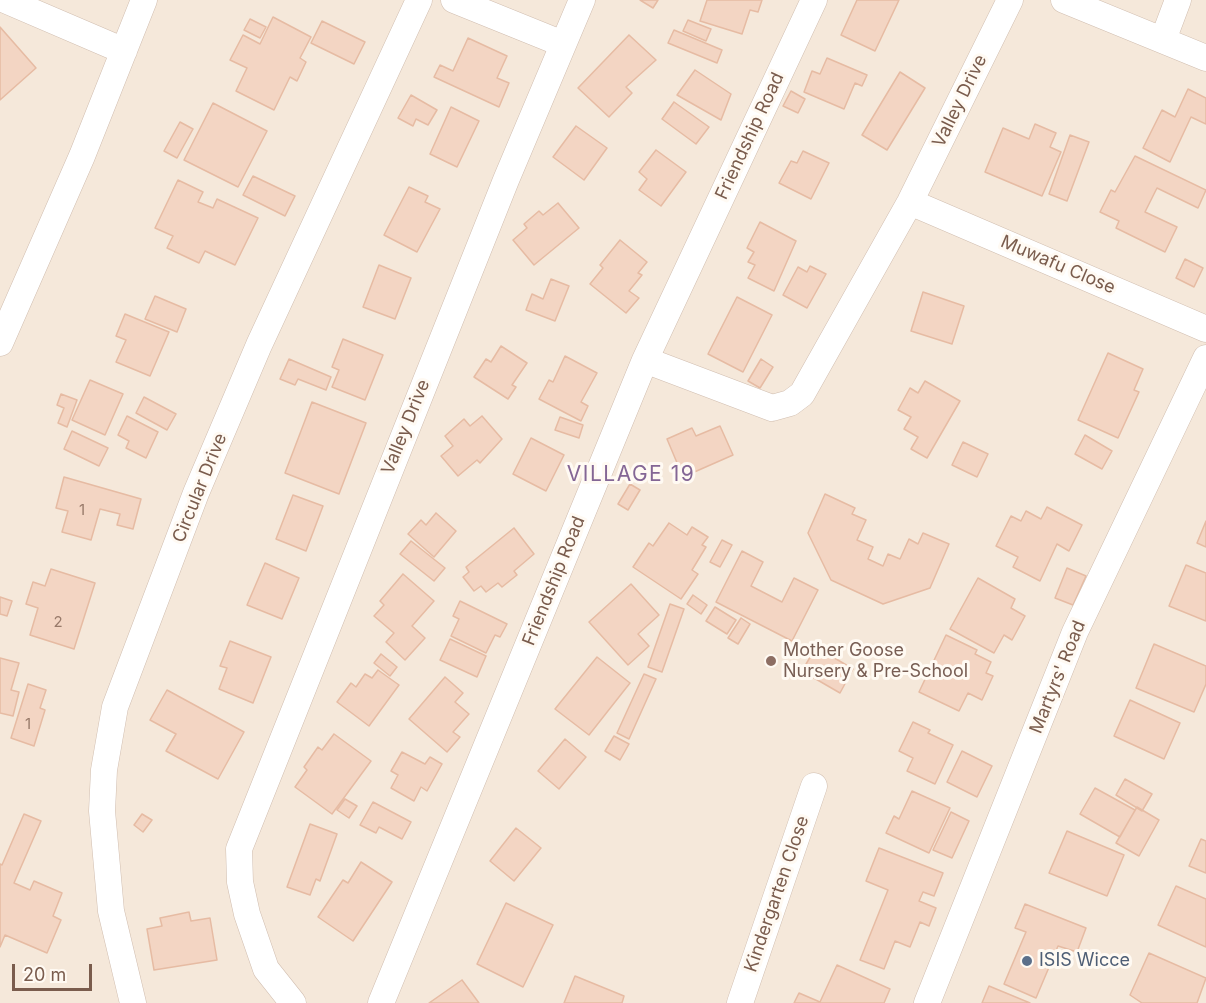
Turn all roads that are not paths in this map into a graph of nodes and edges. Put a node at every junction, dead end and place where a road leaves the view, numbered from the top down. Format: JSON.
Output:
{"nodes":[{"id":1,"x":5,"y":0,"type":"edge"},
{"id":2,"x":144,"y":0,"type":"edge"},
{"id":3,"x":419,"y":0,"type":"edge"},
{"id":4,"x":454,"y":0,"type":"edge"},
{"id":5,"x":582,"y":0,"type":"edge"},
{"id":6,"x":813,"y":0,"type":"edge"},
{"id":7,"x":1010,"y":0,"type":"edge"},
{"id":8,"x":1064,"y":0,"type":"edge"},
{"id":9,"x":1178,"y":0,"type":"edge"},
{"id":10,"x":1163,"y":40,"type":"junction"},
{"id":11,"x":563,"y":44,"type":"junction"},
{"id":12,"x":124,"y":51,"type":"junction"},
{"id":13,"x":1206,"y":58,"type":"edge"},
{"id":14,"x":910,"y":202,"type":"junction"},
{"id":15,"x":1206,"y":329,"type":"edge"},
{"id":16,"x":0,"y":343,"type":"edge"},
{"id":17,"x":1206,"y":358,"type":"edge"},
{"id":18,"x":645,"y":360,"type":"junction"},
{"id":19,"x":814,"y":786,"type":"dead end"},
{"id":20,"x":133,"y":1003,"type":"edge"},
{"id":21,"x":293,"y":1003,"type":"edge"},
{"id":22,"x":381,"y":1003,"type":"edge"},
{"id":23,"x":740,"y":1003,"type":"edge"},
{"id":24,"x":927,"y":1003,"type":"edge"}],
"edges":[{"from":1,"to":12,"type":"street"},
{"from":2,"to":12,"type":"street"},
{"from":3,"to":20,"type":"street","name":"Circular Drive"},
{"from":4,"to":11,"type":"street"},
{"from":5,"to":11,"type":"street","name":"Valley Drive"},
{"from":6,"to":18,"type":"street","name":"Friendship Road"},
{"from":7,"to":14,"type":"street","name":"Valley Drive"},
{"from":8,"to":10,"type":"street"},
{"from":9,"to":10,"type":"street"},
{"from":10,"to":13,"type":"street"},
{"from":11,"to":21,"type":"street","name":"Valley Drive"},
{"from":12,"to":16,"type":"street"},
{"from":14,"to":15,"type":"street","name":"Muwafu Close"},
{"from":14,"to":18,"type":"street","name":"Valley Drive"},
{"from":17,"to":24,"type":"street","name":"Martyrs' Road"},
{"from":18,"to":22,"type":"street","name":"Friendship Road"},
{"from":19,"to":23,"type":"street","name":"Kindergarten Close"}]}
